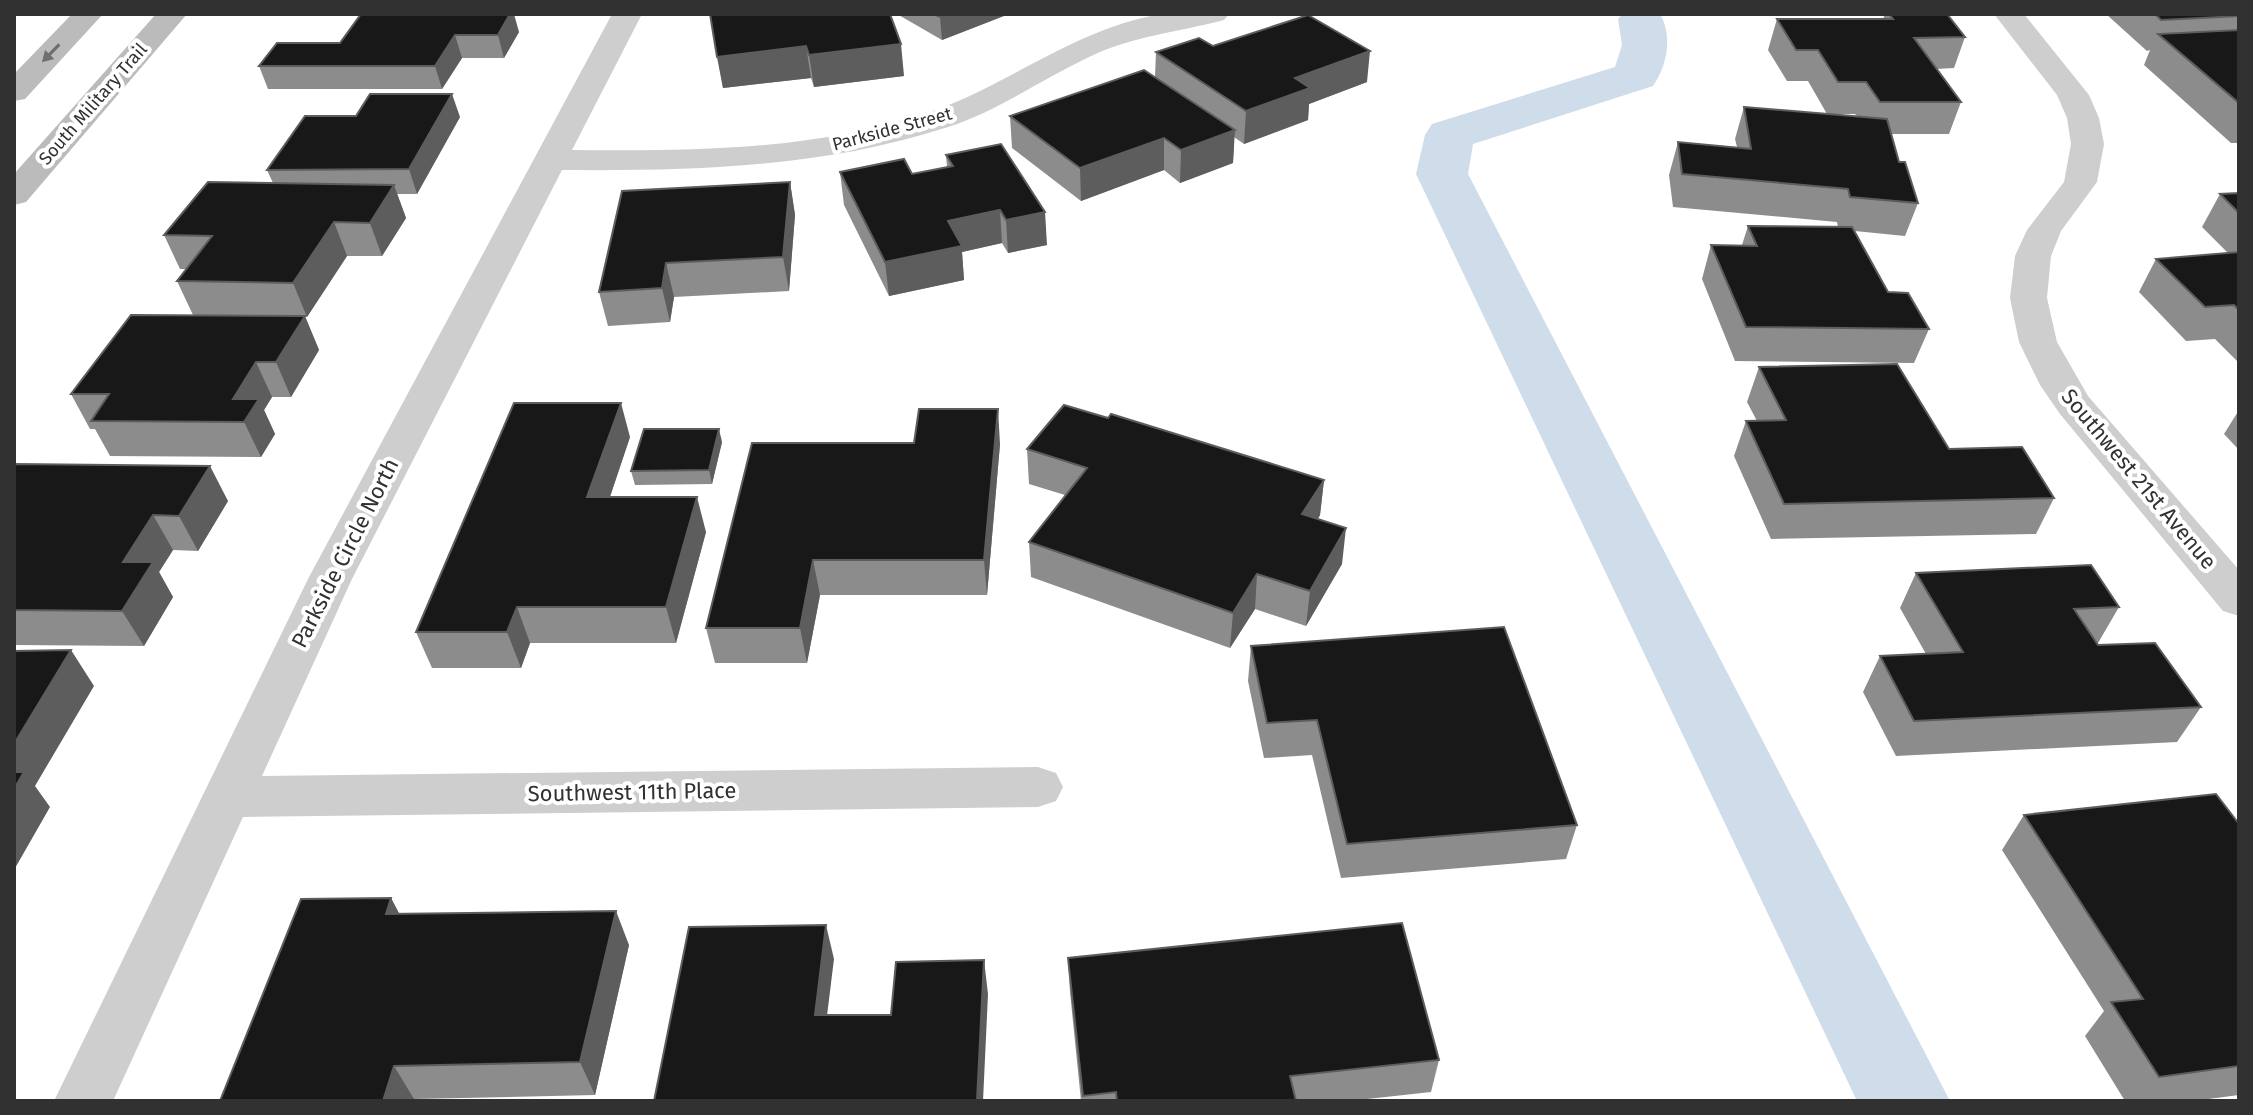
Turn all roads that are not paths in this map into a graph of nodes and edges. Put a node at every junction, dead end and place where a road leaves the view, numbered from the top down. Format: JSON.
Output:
{"nodes":[{"id":1,"x":88,"y":14,"type":"edge"},
{"id":2,"x":172,"y":14,"type":"edge"},
{"id":3,"x":627,"y":14,"type":"edge"},
{"id":4,"x":1214,"y":14,"type":"edge"},
{"id":5,"x":2009,"y":14,"type":"edge"},
{"id":6,"x":14,"y":92,"type":"edge"},
{"id":7,"x":551,"y":160,"type":"junction"},
{"id":8,"x":14,"y":195,"type":"edge"},
{"id":9,"x":2239,"y":600,"type":"edge"},
{"id":10,"x":1038,"y":787,"type":"dead end"},
{"id":11,"x":226,"y":797,"type":"junction"},
{"id":12,"x":83,"y":1101,"type":"edge"}],
"edges":[{"from":1,"to":6,"type":"street","one_way":true},
{"from":2,"to":8,"type":"street","name":"South Military Trail"},
{"from":3,"to":7,"type":"street","name":"Parkside Circle North"},
{"from":4,"to":7,"type":"street","name":"Parkside Street"},
{"from":5,"to":9,"type":"street","name":"Southwest 21st Avenue"},
{"from":7,"to":11,"type":"street","name":"Parkside Circle North"},
{"from":10,"to":11,"type":"street","name":"Southwest 11th Place"},
{"from":11,"to":12,"type":"street","name":"Parkside Circle North"}]}
